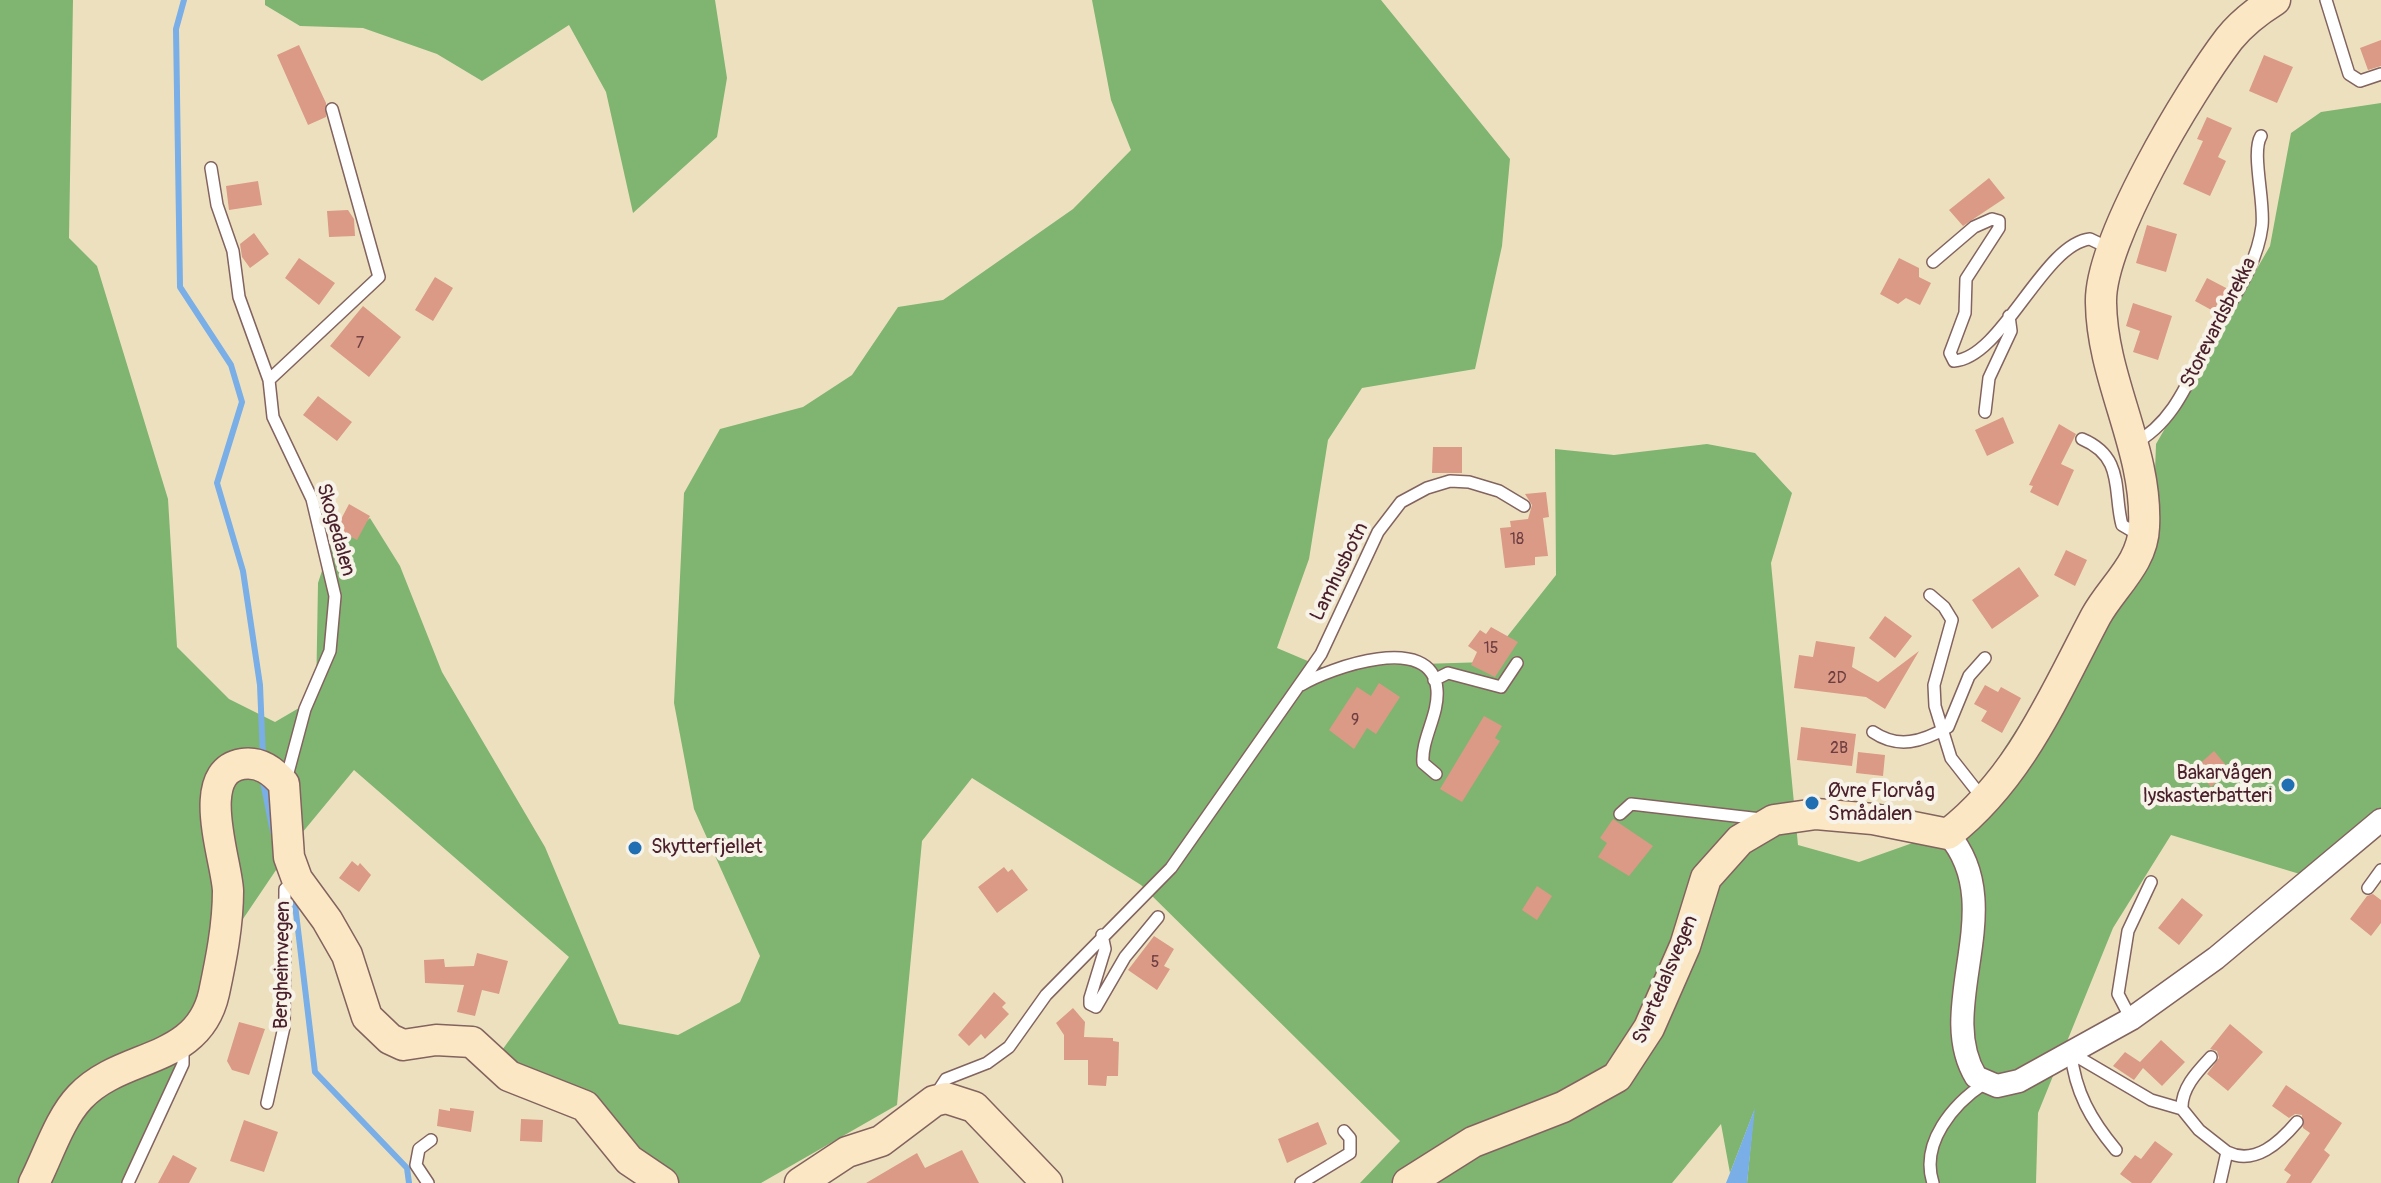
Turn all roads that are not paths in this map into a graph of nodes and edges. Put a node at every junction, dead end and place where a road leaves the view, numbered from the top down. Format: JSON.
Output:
{"nodes":[{"id":1,"x":2275,"y":0,"type":"edge"},
{"id":2,"x":2326,"y":0,"type":"edge"},
{"id":3,"x":2381,"y":74,"type":"edge"},
{"id":4,"x":332,"y":109,"type":"dead end"},
{"id":5,"x":2261,"y":136,"type":"dead end"},
{"id":6,"x":211,"y":168,"type":"dead end"},
{"id":7,"x":2111,"y":249,"type":"junction"},
{"id":8,"x":1933,"y":262,"type":"dead end"},
{"id":9,"x":2009,"y":316,"type":"junction"},
{"id":10,"x":269,"y":380,"type":"junction"},
{"id":11,"x":1985,"y":412,"type":"dead end"},
{"id":12,"x":2082,"y":439,"type":"dead end"},
{"id":13,"x":2133,"y":444,"type":"junction"},
{"id":14,"x":1524,"y":506,"type":"dead end"},
{"id":15,"x":2143,"y":536,"type":"junction"},
{"id":16,"x":1930,"y":595,"type":"dead end"},
{"id":17,"x":1985,"y":658,"type":"dead end"},
{"id":18,"x":1517,"y":663,"type":"dead end"},
{"id":19,"x":1434,"y":680,"type":"junction"},
{"id":20,"x":1294,"y":690,"type":"junction"},
{"id":21,"x":1942,"y":731,"type":"junction"},
{"id":22,"x":1873,"y":732,"type":"dead end"},
{"id":23,"x":1436,"y":774,"type":"dead end"},
{"id":24,"x":284,"y":784,"type":"junction"},
{"id":25,"x":1984,"y":801,"type":"junction"},
{"id":26,"x":1620,"y":814,"type":"dead end"},
{"id":27,"x":1774,"y":820,"type":"junction"},
{"id":28,"x":2381,"y":820,"type":"edge"},
{"id":29,"x":1948,"y":834,"type":"junction"},
{"id":30,"x":2381,"y":870,"type":"edge"},
{"id":31,"x":297,"y":879,"type":"junction"},
{"id":32,"x":2151,"y":882,"type":"dead end"},
{"id":33,"x":2368,"y":888,"type":"dead end"},
{"id":34,"x":1158,"y":917,"type":"dead end"},
{"id":35,"x":1102,"y":935,"type":"junction"},
{"id":36,"x":2131,"y":1019,"type":"junction"},
{"id":37,"x":183,"y":1044,"type":"junction"},
{"id":38,"x":2071,"y":1052,"type":"junction"},
{"id":39,"x":2211,"y":1057,"type":"dead end"},
{"id":40,"x":1985,"y":1083,"type":"junction"},
{"id":41,"x":934,"y":1101,"type":"junction"},
{"id":42,"x":267,"y":1103,"type":"dead end"},
{"id":43,"x":2182,"y":1109,"type":"junction"},
{"id":44,"x":2297,"y":1122,"type":"dead end"},
{"id":45,"x":1344,"y":1131,"type":"dead end"},
{"id":46,"x":431,"y":1140,"type":"dead end"},
{"id":47,"x":2116,"y":1150,"type":"dead end"},
{"id":48,"x":2227,"y":1152,"type":"junction"},
{"id":49,"x":34,"y":1183,"type":"edge"},
{"id":50,"x":128,"y":1183,"type":"edge"},
{"id":51,"x":428,"y":1183,"type":"edge"},
{"id":52,"x":663,"y":1183,"type":"edge"},
{"id":53,"x":800,"y":1183,"type":"edge"},
{"id":54,"x":1047,"y":1183,"type":"edge"},
{"id":55,"x":1301,"y":1183,"type":"edge"},
{"id":56,"x":1408,"y":1183,"type":"edge"},
{"id":57,"x":1933,"y":1183,"type":"edge"},
{"id":58,"x":2220,"y":1183,"type":"edge"}],
"edges":[{"from":1,"to":7,"type":"street"},
{"from":2,"to":3,"type":"lane"},
{"from":4,"to":10,"type":"lane"},
{"from":5,"to":13,"type":"lane","name":"Storevardsbrekka"},
{"from":6,"to":10,"type":"lane","name":"Skogedalen"},
{"from":7,"to":9,"type":"lane"},
{"from":7,"to":13,"type":"street"},
{"from":8,"to":9,"type":"lane"},
{"from":9,"to":11,"type":"lane"},
{"from":10,"to":24,"type":"lane","name":"Skogedalen"},
{"from":12,"to":15,"type":"lane"},
{"from":13,"to":15,"type":"street"},
{"from":14,"to":20,"type":"lane","name":"Lamhusbotn"},
{"from":15,"to":25,"type":"street"},
{"from":16,"to":21,"type":"lane"},
{"from":17,"to":21,"type":"lane"},
{"from":18,"to":19,"type":"lane"},
{"from":19,"to":20,"type":"lane","name":"Lamhusbotn"},
{"from":19,"to":23,"type":"lane"},
{"from":20,"to":35,"type":"lane","name":"Lamhusbotn"},
{"from":21,"to":22,"type":"lane"},
{"from":21,"to":25,"type":"lane"},
{"from":24,"to":31,"type":"street","name":"Bergheimvegen"},
{"from":24,"to":37,"type":"street"},
{"from":25,"to":29,"type":"street"},
{"from":26,"to":27,"type":"lane","name":"Svartedalsvegen"},
{"from":27,"to":29,"type":"street","name":"Svartedalsvegen"},
{"from":27,"to":56,"type":"street","name":"Svartedalsvegen"},
{"from":28,"to":36,"type":"street"},
{"from":29,"to":40,"type":"street"},
{"from":30,"to":33,"type":"lane"},
{"from":31,"to":42,"type":"lane","name":"Bergheimvegen"},
{"from":31,"to":52,"type":"street","name":"Bergheimvegen"},
{"from":32,"to":36,"type":"lane"},
{"from":34,"to":35,"type":"lane"},
{"from":35,"to":41,"type":"lane","name":"Lamhusbotn"},
{"from":36,"to":38,"type":"street"},
{"from":37,"to":49,"type":"street"},
{"from":37,"to":50,"type":"lane"},
{"from":38,"to":40,"type":"street"},
{"from":38,"to":43,"type":"lane"},
{"from":38,"to":47,"type":"lane"},
{"from":39,"to":43,"type":"lane"},
{"from":40,"to":57,"type":"lane"},
{"from":41,"to":53,"type":"street"},
{"from":41,"to":54,"type":"street"},
{"from":43,"to":48,"type":"lane"},
{"from":44,"to":48,"type":"lane"},
{"from":45,"to":55,"type":"lane"},
{"from":46,"to":51,"type":"lane"},
{"from":48,"to":58,"type":"lane"}]}
